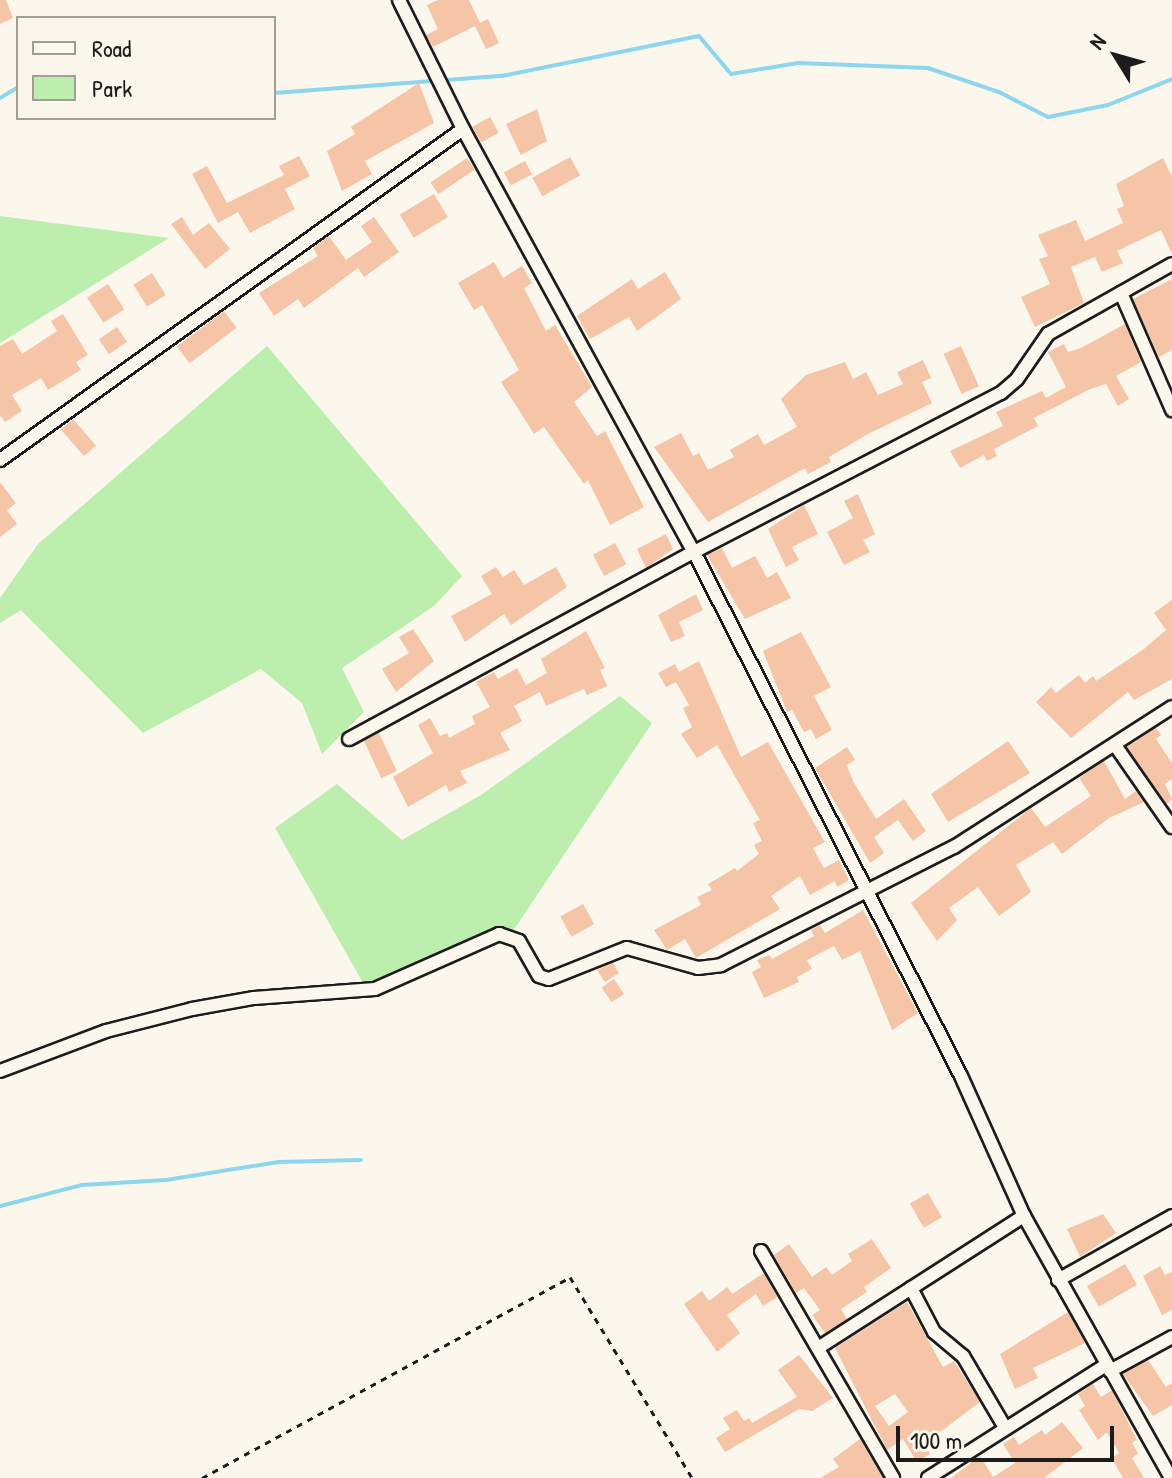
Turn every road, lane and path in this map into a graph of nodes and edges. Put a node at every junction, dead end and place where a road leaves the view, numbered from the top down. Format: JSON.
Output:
{"nodes":[{"id":1,"x":399,"y":0,"type":"edge"},
{"id":2,"x":463,"y":129,"type":"junction"},
{"id":3,"x":1172,"y":264,"type":"edge"},
{"id":4,"x":1121,"y":293,"type":"junction"},
{"id":5,"x":1172,"y":410,"type":"edge"},
{"id":6,"x":0,"y":460,"type":"edge"},
{"id":7,"x":694,"y":552,"type":"junction"},
{"id":8,"x":1172,"y":707,"type":"edge"},
{"id":9,"x":349,"y":739,"type":"dead end"},
{"id":10,"x":1115,"y":745,"type":"junction"},
{"id":11,"x":1172,"y":827,"type":"edge"},
{"id":12,"x":865,"y":894,"type":"junction"},
{"id":13,"x":0,"y":1071,"type":"edge"},
{"id":14,"x":1024,"y":1216,"type":"junction"},
{"id":15,"x":1172,"y":1216,"type":"edge"},
{"id":16,"x":761,"y":1251,"type":"dead end"},
{"id":17,"x":1058,"y":1280,"type":"junction"},
{"id":18,"x":911,"y":1288,"type":"junction"},
{"id":19,"x":1172,"y":1337,"type":"edge"},
{"id":20,"x":818,"y":1348,"type":"junction"},
{"id":21,"x":1108,"y":1368,"type":"junction"},
{"id":22,"x":1004,"y":1426,"type":"junction"},
{"id":23,"x":202,"y":1478,"type":"edge"},
{"id":24,"x":692,"y":1478,"type":"edge"},
{"id":25,"x":893,"y":1478,"type":"edge"},
{"id":26,"x":928,"y":1478,"type":"edge"},
{"id":27,"x":1171,"y":1478,"type":"edge"}],
"edges":[{"from":1,"to":2,"type":"street"},
{"from":2,"to":6,"type":"street"},
{"from":2,"to":7,"type":"street"},
{"from":3,"to":4,"type":"street"},
{"from":4,"to":5,"type":"street"},
{"from":4,"to":7,"type":"street"},
{"from":7,"to":9,"type":"street"},
{"from":7,"to":12,"type":"street"},
{"from":8,"to":10,"type":"street"},
{"from":10,"to":11,"type":"street"},
{"from":10,"to":12,"type":"street"},
{"from":12,"to":13,"type":"street"},
{"from":12,"to":14,"type":"street"},
{"from":14,"to":17,"type":"street"},
{"from":14,"to":18,"type":"street"},
{"from":15,"to":17,"type":"street"},
{"from":16,"to":20,"type":"street"},
{"from":17,"to":21,"type":"street"},
{"from":18,"to":20,"type":"street"},
{"from":18,"to":22,"type":"street"},
{"from":19,"to":21,"type":"street"},
{"from":20,"to":25,"type":"street"},
{"from":21,"to":22,"type":"street"},
{"from":21,"to":27,"type":"street"},
{"from":22,"to":26,"type":"street"},
{"from":23,"to":24,"type":"path"}]}
